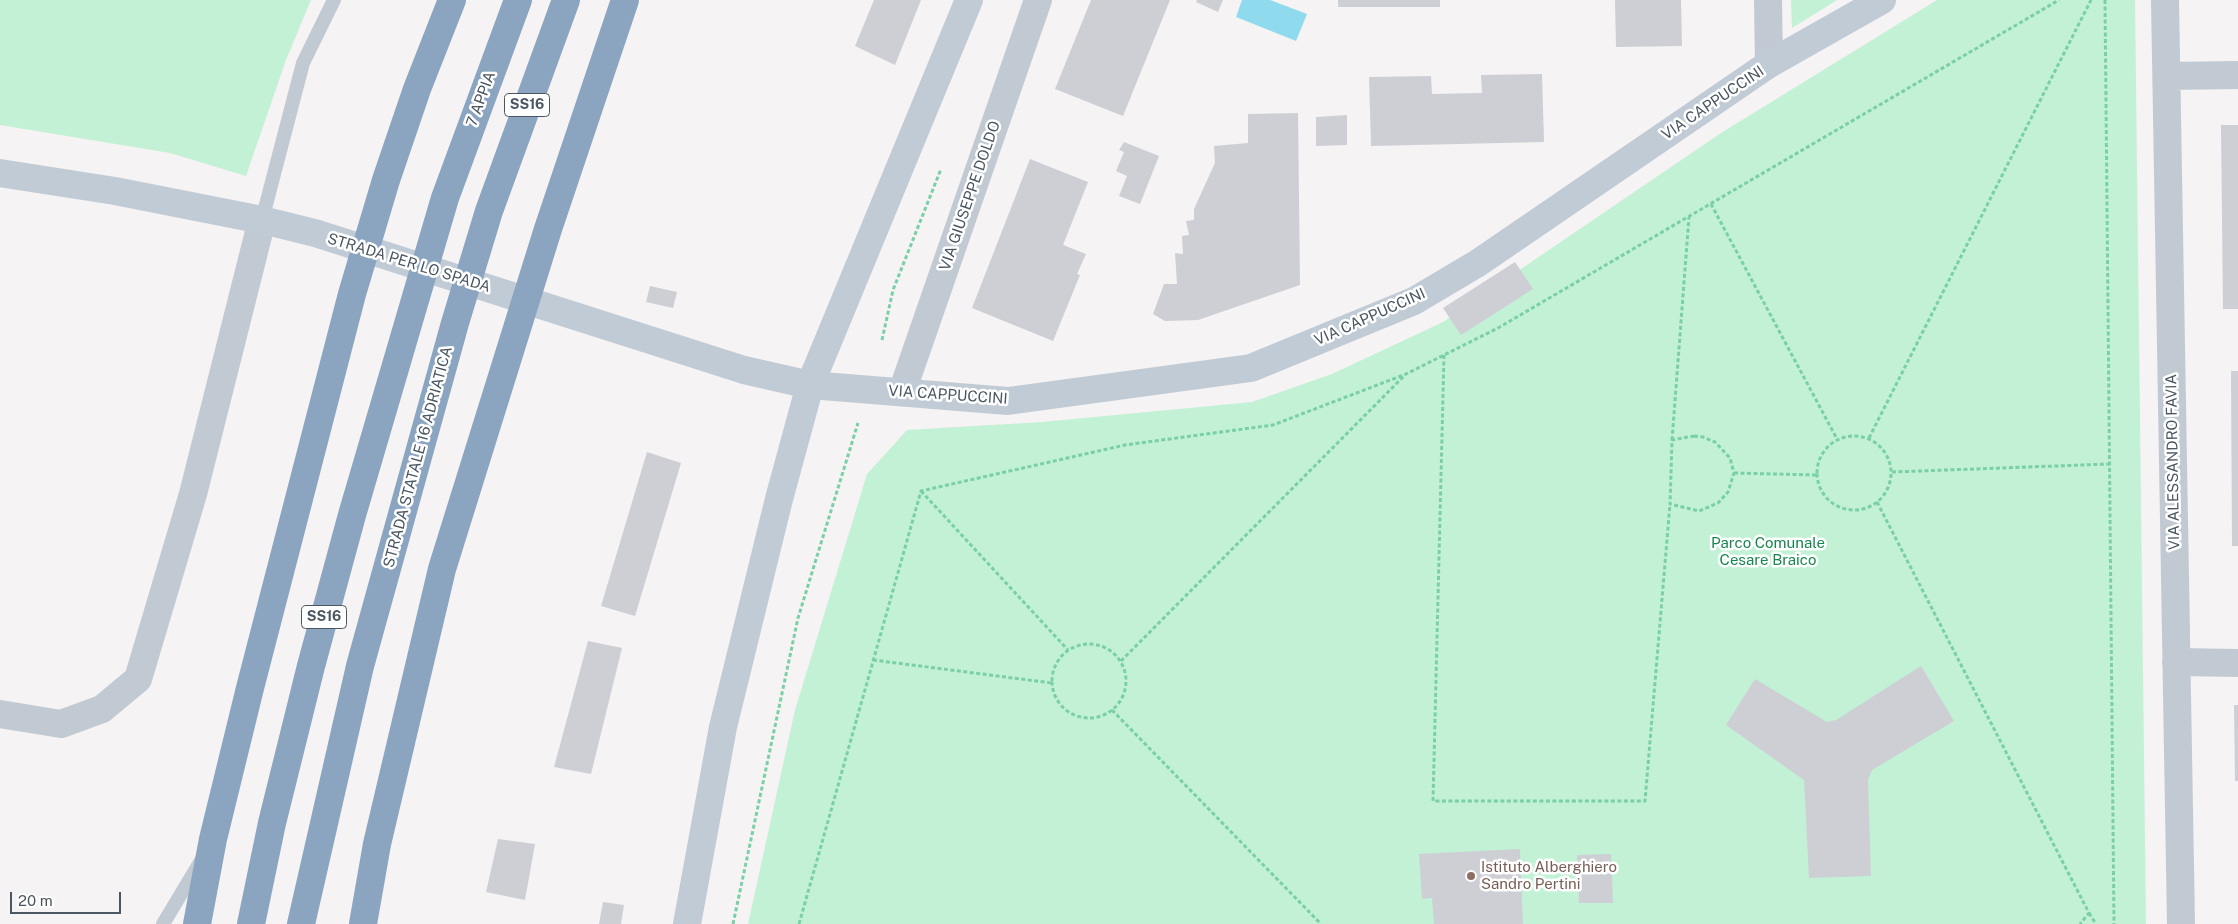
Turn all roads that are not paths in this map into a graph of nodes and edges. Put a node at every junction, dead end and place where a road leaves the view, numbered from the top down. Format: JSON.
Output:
{"nodes":[{"id":1,"x":334,"y":0,"type":"edge"},
{"id":2,"x":452,"y":0,"type":"edge"},
{"id":3,"x":518,"y":0,"type":"edge"},
{"id":4,"x":566,"y":0,"type":"edge"},
{"id":5,"x":625,"y":0,"type":"edge"},
{"id":6,"x":969,"y":0,"type":"edge"},
{"id":7,"x":1038,"y":0,"type":"edge"},
{"id":8,"x":1768,"y":0,"type":"edge"},
{"id":9,"x":1882,"y":0,"type":"edge"},
{"id":10,"x":2165,"y":0,"type":"edge"},
{"id":11,"x":1769,"y":64,"type":"junction"},
{"id":12,"x":2238,"y":75,"type":"edge"},
{"id":13,"x":2167,"y":76,"type":"junction"},
{"id":14,"x":0,"y":173,"type":"edge"},
{"id":15,"x":262,"y":220,"type":"junction"},
{"id":16,"x":810,"y":385,"type":"junction"},
{"id":17,"x":902,"y":392,"type":"junction"},
{"id":18,"x":2176,"y":662,"type":"junction"},
{"id":19,"x":2238,"y":663,"type":"edge"},
{"id":20,"x":0,"y":714,"type":"edge"},
{"id":21,"x":213,"y":838,"type":"junction"},
{"id":22,"x":163,"y":924,"type":"edge"},
{"id":23,"x":197,"y":924,"type":"edge"},
{"id":24,"x":251,"y":924,"type":"edge"},
{"id":25,"x":302,"y":924,"type":"edge"},
{"id":26,"x":363,"y":924,"type":"edge"},
{"id":27,"x":688,"y":924,"type":"edge"},
{"id":28,"x":2182,"y":924,"type":"edge"}],
"edges":[{"from":1,"to":15,"type":"lane"},
{"from":2,"to":21,"type":"highway"},
{"from":3,"to":24,"type":"highway","name":"7 APPIA","number":"SS16"},
{"from":4,"to":25,"type":"highway","name":"STRADA STATALE 16 ADRIATICA","number":"SS16"},
{"from":5,"to":26,"type":"highway"},
{"from":6,"to":16,"type":"street"},
{"from":7,"to":17,"type":"street","name":"VIA GIUSEPPE DOLDO"},
{"from":8,"to":11,"type":"street"},
{"from":9,"to":11,"type":"street","name":"VIA CAPPUCCINI"},
{"from":10,"to":13,"type":"street","name":"VIA ALESSANDRO FAVIA"},
{"from":11,"to":17,"type":"street","name":"VIA CAPPUCCINI"},
{"from":12,"to":13,"type":"street"},
{"from":13,"to":18,"type":"street","name":"VIA ALESSANDRO FAVIA"},
{"from":14,"to":15,"type":"street","name":"STRADA PER LO SPADA"},
{"from":15,"to":16,"type":"street","name":"STRADA PER LO SPADA"},
{"from":15,"to":20,"type":"street"},
{"from":16,"to":17,"type":"street","name":"VIA CAPPUCCINI"},
{"from":16,"to":27,"type":"street"},
{"from":18,"to":19,"type":"street"},
{"from":18,"to":28,"type":"street","name":"VIA ALESSANDRO FAVIA"},
{"from":21,"to":22,"type":"lane"},
{"from":21,"to":23,"type":"highway"}]}
